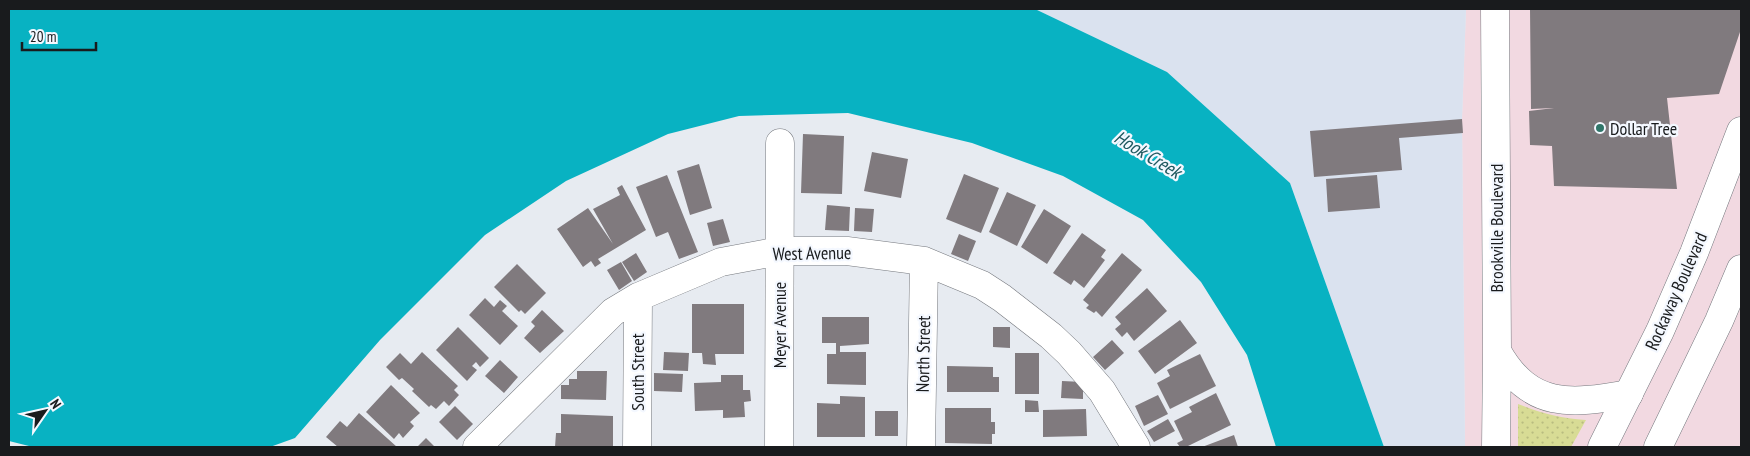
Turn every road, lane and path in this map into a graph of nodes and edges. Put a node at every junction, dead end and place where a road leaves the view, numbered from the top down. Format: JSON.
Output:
{"nodes":[{"id":1,"x":1495,"y":9,"type":"edge"},
{"id":2,"x":1741,"y":132,"type":"edge"},
{"id":3,"x":780,"y":143,"type":"dead end"},
{"id":4,"x":780,"y":250,"type":"junction"},
{"id":5,"x":924,"y":261,"type":"junction"},
{"id":6,"x":1741,"y":269,"type":"edge"},
{"id":7,"x":638,"y":297,"type":"junction"},
{"id":8,"x":1497,"y":351,"type":"junction"},
{"id":9,"x":1629,"y":394,"type":"junction"},
{"id":10,"x":477,"y":447,"type":"edge"},
{"id":11,"x":637,"y":447,"type":"edge"},
{"id":12,"x":778,"y":447,"type":"edge"},
{"id":13,"x":921,"y":447,"type":"edge"},
{"id":14,"x":1136,"y":447,"type":"edge"},
{"id":15,"x":1496,"y":447,"type":"edge"},
{"id":16,"x":1602,"y":447,"type":"edge"},
{"id":17,"x":1658,"y":447,"type":"edge"}],
"edges":[{"from":1,"to":8,"type":"main road","name":"Brookville Boulevard"},
{"from":2,"to":9,"type":"main road","name":"Rockaway Boulevard"},
{"from":3,"to":4,"type":"main road","name":"Meyer Avenue"},
{"from":4,"to":5,"type":"main road","name":"West Avenue"},
{"from":4,"to":7,"type":"main road","name":"West Avenue"},
{"from":4,"to":12,"type":"main road","name":"Meyer Avenue"},
{"from":5,"to":13,"type":"main road","name":"North Street"},
{"from":5,"to":14,"type":"main road","name":"West Avenue"},
{"from":6,"to":17,"type":"main road"},
{"from":7,"to":10,"type":"main road","name":"West Avenue"},
{"from":7,"to":11,"type":"main road","name":"South Street"},
{"from":8,"to":9,"type":"main road"},
{"from":8,"to":15,"type":"main road","name":"Brookville Boulevard"},
{"from":9,"to":16,"type":"main road","name":"Rockaway Boulevard"}]}
